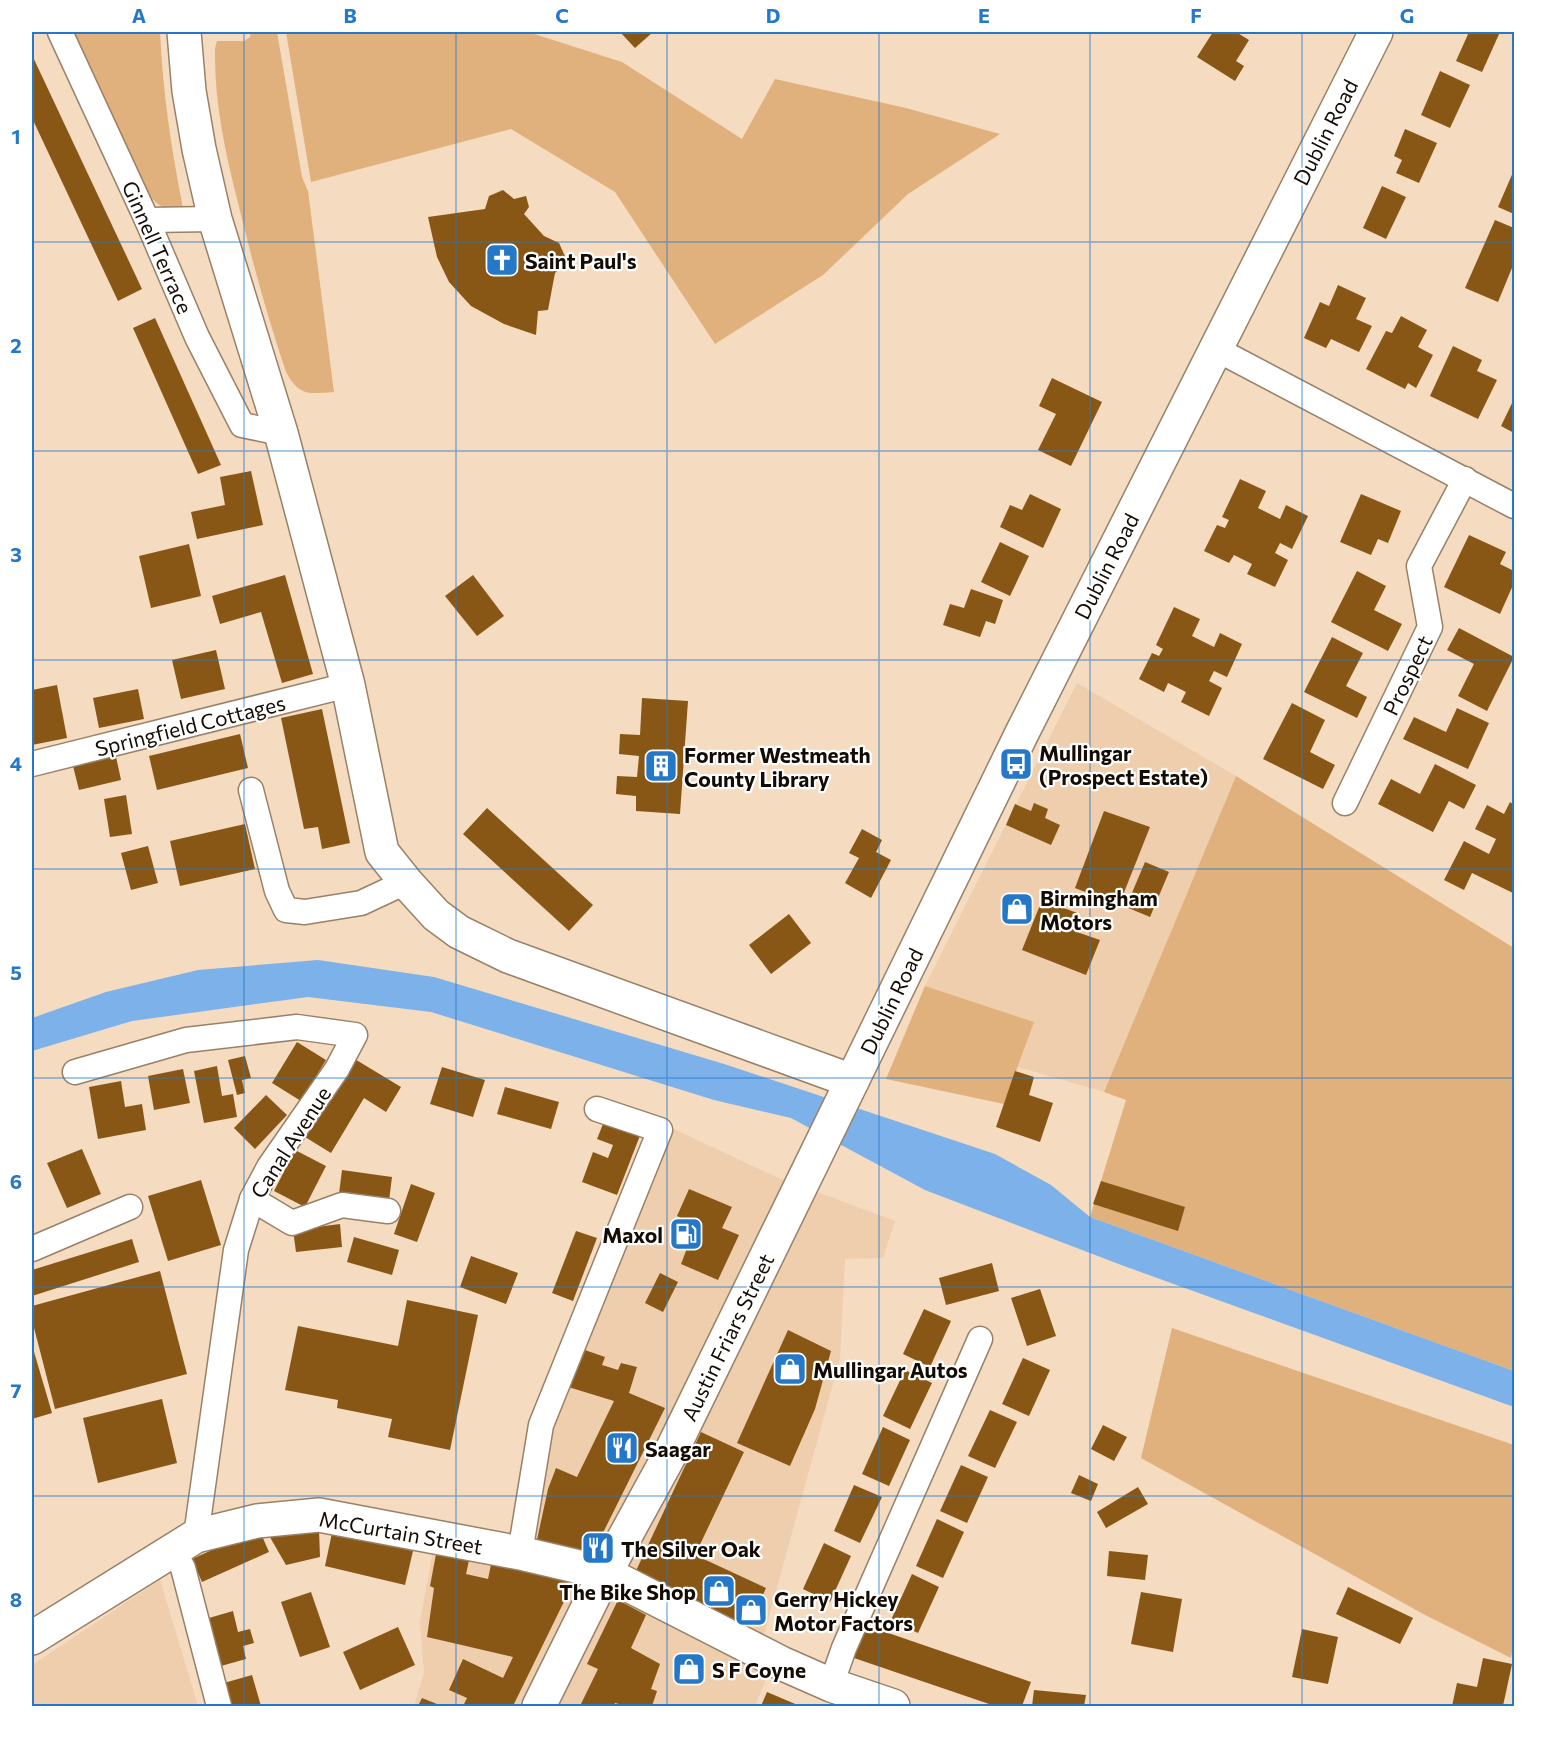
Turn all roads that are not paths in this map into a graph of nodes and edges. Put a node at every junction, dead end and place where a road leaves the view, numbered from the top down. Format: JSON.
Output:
{"nodes":[{"id":1,"x":60,"y":32,"type":"edge"},
{"id":2,"x":184,"y":32,"type":"edge"},
{"id":3,"x":1376,"y":32,"type":"edge"},
{"id":4,"x":215,"y":219,"type":"junction"},
{"id":5,"x":147,"y":220,"type":"junction"},
{"id":6,"x":1216,"y":349,"type":"junction"},
{"id":7,"x":281,"y":433,"type":"junction"},
{"id":8,"x":1465,"y":479,"type":"junction"},
{"id":9,"x":1515,"y":506,"type":"edge"},
{"id":10,"x":348,"y":686,"type":"junction"},
{"id":11,"x":32,"y":764,"type":"edge"},
{"id":12,"x":251,"y":790,"type":"dead end"},
{"id":13,"x":1345,"y":803,"type":"dead end"},
{"id":14,"x":405,"y":882,"type":"junction"},
{"id":15,"x":75,"y":1072,"type":"dead end"},
{"id":16,"x":847,"y":1092,"type":"junction"},
{"id":17,"x":597,"y":1108,"type":"dead end"},
{"id":18,"x":814,"y":1159,"type":"joint"},
{"id":19,"x":252,"y":1199,"type":"junction"},
{"id":20,"x":130,"y":1207,"type":"dead end"},
{"id":21,"x":388,"y":1211,"type":"dead end"},
{"id":22,"x":32,"y":1249,"type":"edge"},
{"id":23,"x":980,"y":1340,"type":"dead end"},
{"id":24,"x":185,"y":1543,"type":"junction"},
{"id":25,"x":520,"y":1553,"type":"junction"},
{"id":26,"x":605,"y":1573,"type":"junction"},
{"id":27,"x":34,"y":1636,"type":"edge"},
{"id":28,"x":831,"y":1685,"type":"junction"},
{"id":29,"x":219,"y":1707,"type":"edge"},
{"id":30,"x":539,"y":1707,"type":"edge"},
{"id":31,"x":893,"y":1707,"type":"edge"}],
"edges":[{"from":1,"to":5,"type":"street","name":"Ginnell Terrace"},
{"from":2,"to":4,"type":"street"},
{"from":3,"to":6,"type":"street","name":"Dublin Road"},
{"from":4,"to":5,"type":"street"},
{"from":4,"to":7,"type":"street"},
{"from":5,"to":7,"type":"street","name":"Ginnell Terrace"},
{"from":6,"to":8,"type":"street"},
{"from":6,"to":16,"type":"street","name":"Dublin Road"},
{"from":7,"to":10,"type":"street"},
{"from":8,"to":9,"type":"street"},
{"from":8,"to":13,"type":"street","name":"Prospect"},
{"from":10,"to":11,"type":"street","name":"Springfield Cottages"},
{"from":10,"to":14,"type":"street"},
{"from":12,"to":14,"type":"street"},
{"from":14,"to":16,"type":"street"},
{"from":15,"to":19,"type":"street","name":"Canal Avenue"},
{"from":16,"to":18,"type":"street","name":"Dublin Road"},
{"from":17,"to":25,"type":"street"},
{"from":18,"to":26,"type":"street","name":"Austin Friars Street"},
{"from":19,"to":21,"type":"street"},
{"from":19,"to":24,"type":"street","name":"Canal Avenue"},
{"from":20,"to":22,"type":"street"},
{"from":23,"to":28,"type":"street"},
{"from":24,"to":25,"type":"street","name":"McCurtain Street"},
{"from":24,"to":27,"type":"street","name":"McCurtain Street"},
{"from":24,"to":29,"type":"street"},
{"from":25,"to":26,"type":"street","name":"McCurtain Street"},
{"from":26,"to":28,"type":"street","name":"McCurtain Street"},
{"from":26,"to":30,"type":"street","name":"Austin Friars Street"},
{"from":28,"to":31,"type":"street","name":"McCurtain Street"}]}
